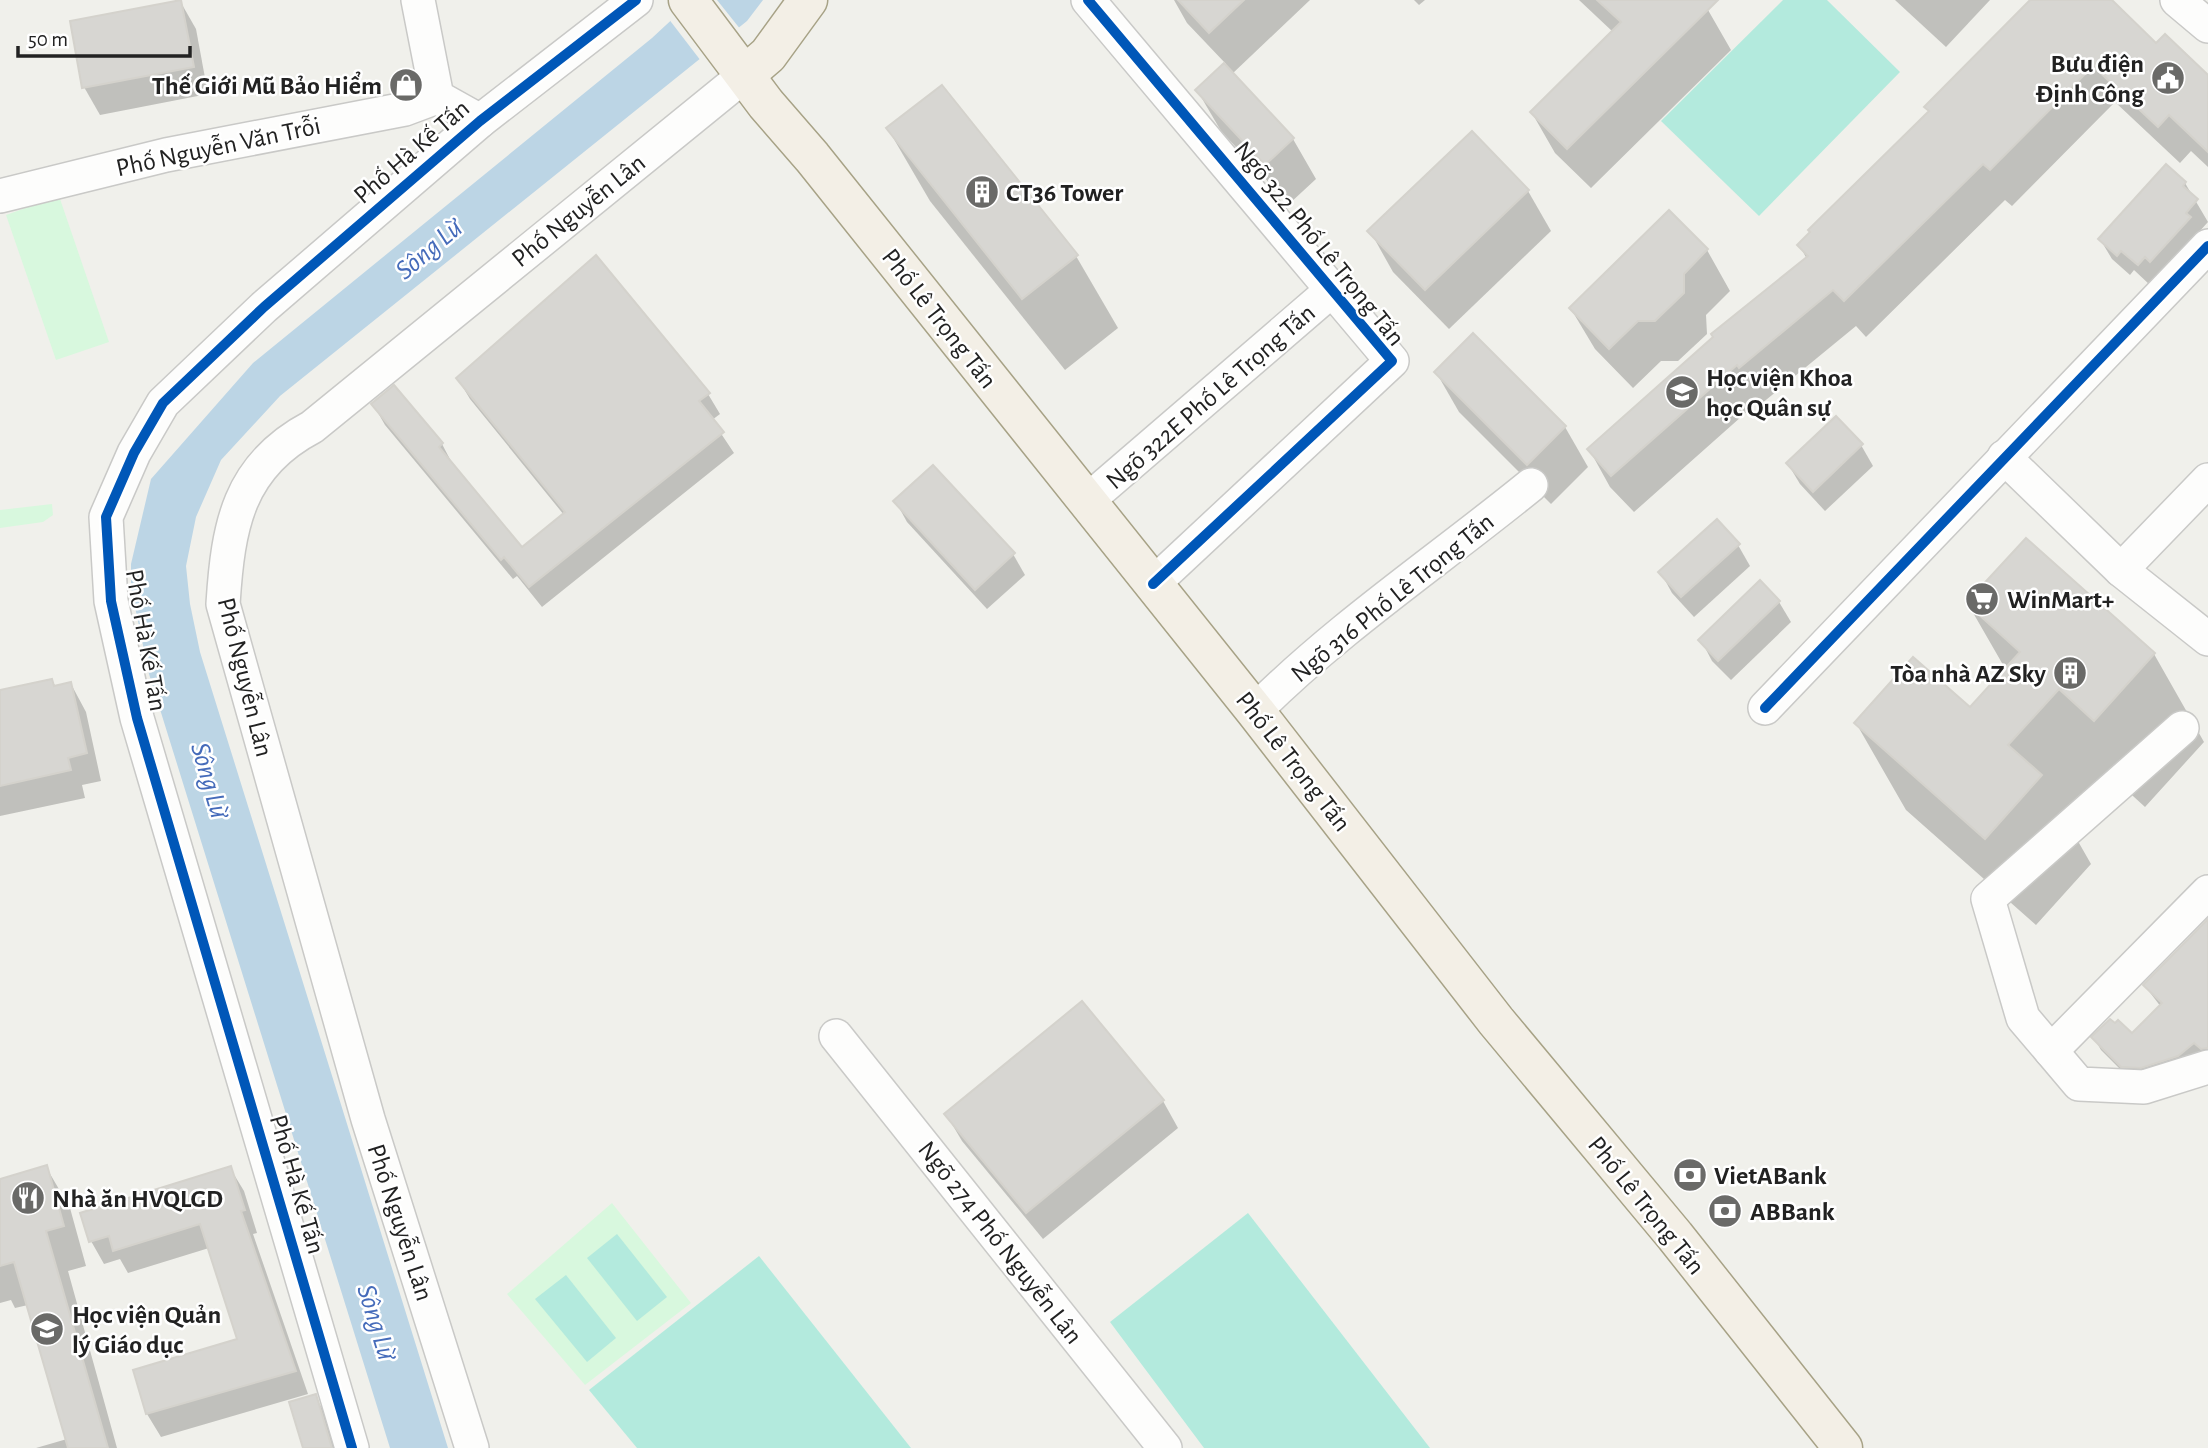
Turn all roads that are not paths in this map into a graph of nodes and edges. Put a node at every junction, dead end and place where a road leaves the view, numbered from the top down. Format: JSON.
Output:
{"nodes":[{"id":1,"x":418,"y":0,"type":"edge"},
{"id":2,"x":636,"y":0,"type":"edge"},
{"id":3,"x":688,"y":0,"type":"edge"},
{"id":4,"x":808,"y":0,"type":"edge"},
{"id":5,"x":1088,"y":0,"type":"edge"},
{"id":6,"x":2177,"y":0,"type":"edge"},
{"id":7,"x":2208,"y":26,"type":"edge"},
{"id":8,"x":738,"y":64,"type":"junction"},
{"id":9,"x":436,"y":97,"type":"junction"},
{"id":10,"x":480,"y":121,"type":"junction"},
{"id":11,"x":0,"y":196,"type":"edge"},
{"id":12,"x":2208,"y":246,"type":"edge"},
{"id":13,"x":1332,"y":290,"type":"junction"},
{"id":14,"x":2004,"y":457,"type":"junction"},
{"id":15,"x":2208,"y":480,"type":"edge"},
{"id":16,"x":1531,"y":485,"type":"dead end"},
{"id":17,"x":1087,"y":501,"type":"junction"},
{"id":18,"x":2121,"y":570,"type":"junction"},
{"id":19,"x":1153,"y":583,"type":"junction"},
{"id":20,"x":2208,"y":639,"type":"edge"},
{"id":21,"x":1765,"y":708,"type":"dead end"},
{"id":22,"x":1255,"y":711,"type":"junction"},
{"id":23,"x":2182,"y":729,"type":"dead end"},
{"id":24,"x":2208,"y":892,"type":"edge"},
{"id":25,"x":836,"y":1036,"type":"dead end"},
{"id":26,"x":2051,"y":1051,"type":"junction"},
{"id":27,"x":2208,"y":1067,"type":"edge"},
{"id":28,"x":352,"y":1448,"type":"edge"},
{"id":29,"x":472,"y":1448,"type":"edge"},
{"id":30,"x":1165,"y":1448,"type":"edge"},
{"id":31,"x":1843,"y":1448,"type":"edge"}],
"edges":[{"from":1,"to":9,"type":"street"},
{"from":2,"to":10,"type":"street","name":"Phố Hà Kế Tấn"},
{"from":3,"to":8,"type":"main road","name":"Phố Lê Trọng Tấn"},
{"from":4,"to":8,"type":"main road"},
{"from":5,"to":13,"type":"street","name":"Ngõ 322 Phố Lê Trọng Tấn"},
{"from":6,"to":7,"type":"street"},
{"from":8,"to":17,"type":"main road","name":"Phố Lê Trọng Tấn"},
{"from":8,"to":29,"type":"street","name":"Phố Nguyễn Lân"},
{"from":9,"to":10,"type":"street"},
{"from":9,"to":11,"type":"street","name":"Phố Nguyễn Văn Trỗi"},
{"from":10,"to":28,"type":"street","name":"Phố Hà Kế Tấn"},
{"from":12,"to":14,"type":"street"},
{"from":13,"to":17,"type":"street","name":"Ngõ 322E Phố Lê Trọng Tấn"},
{"from":13,"to":19,"type":"street","name":"Ngõ 322 Phố Lê Trọng Tấn"},
{"from":14,"to":18,"type":"street"},
{"from":14,"to":21,"type":"street"},
{"from":15,"to":18,"type":"street"},
{"from":16,"to":22,"type":"street","name":"Ngõ 316 Phố Lê Trọng Tấn"},
{"from":17,"to":19,"type":"main road","name":"Phố Lê Trọng Tấn"},
{"from":18,"to":20,"type":"street"},
{"from":19,"to":22,"type":"main road","name":"Phố Lê Trọng Tấn"},
{"from":22,"to":31,"type":"main road","name":"Phố Lê Trọng Tấn"},
{"from":23,"to":26,"type":"street"},
{"from":24,"to":26,"type":"street"},
{"from":25,"to":30,"type":"street","name":"Ngõ 274 Phố Nguyễn Lân"},
{"from":26,"to":27,"type":"street"}]}
